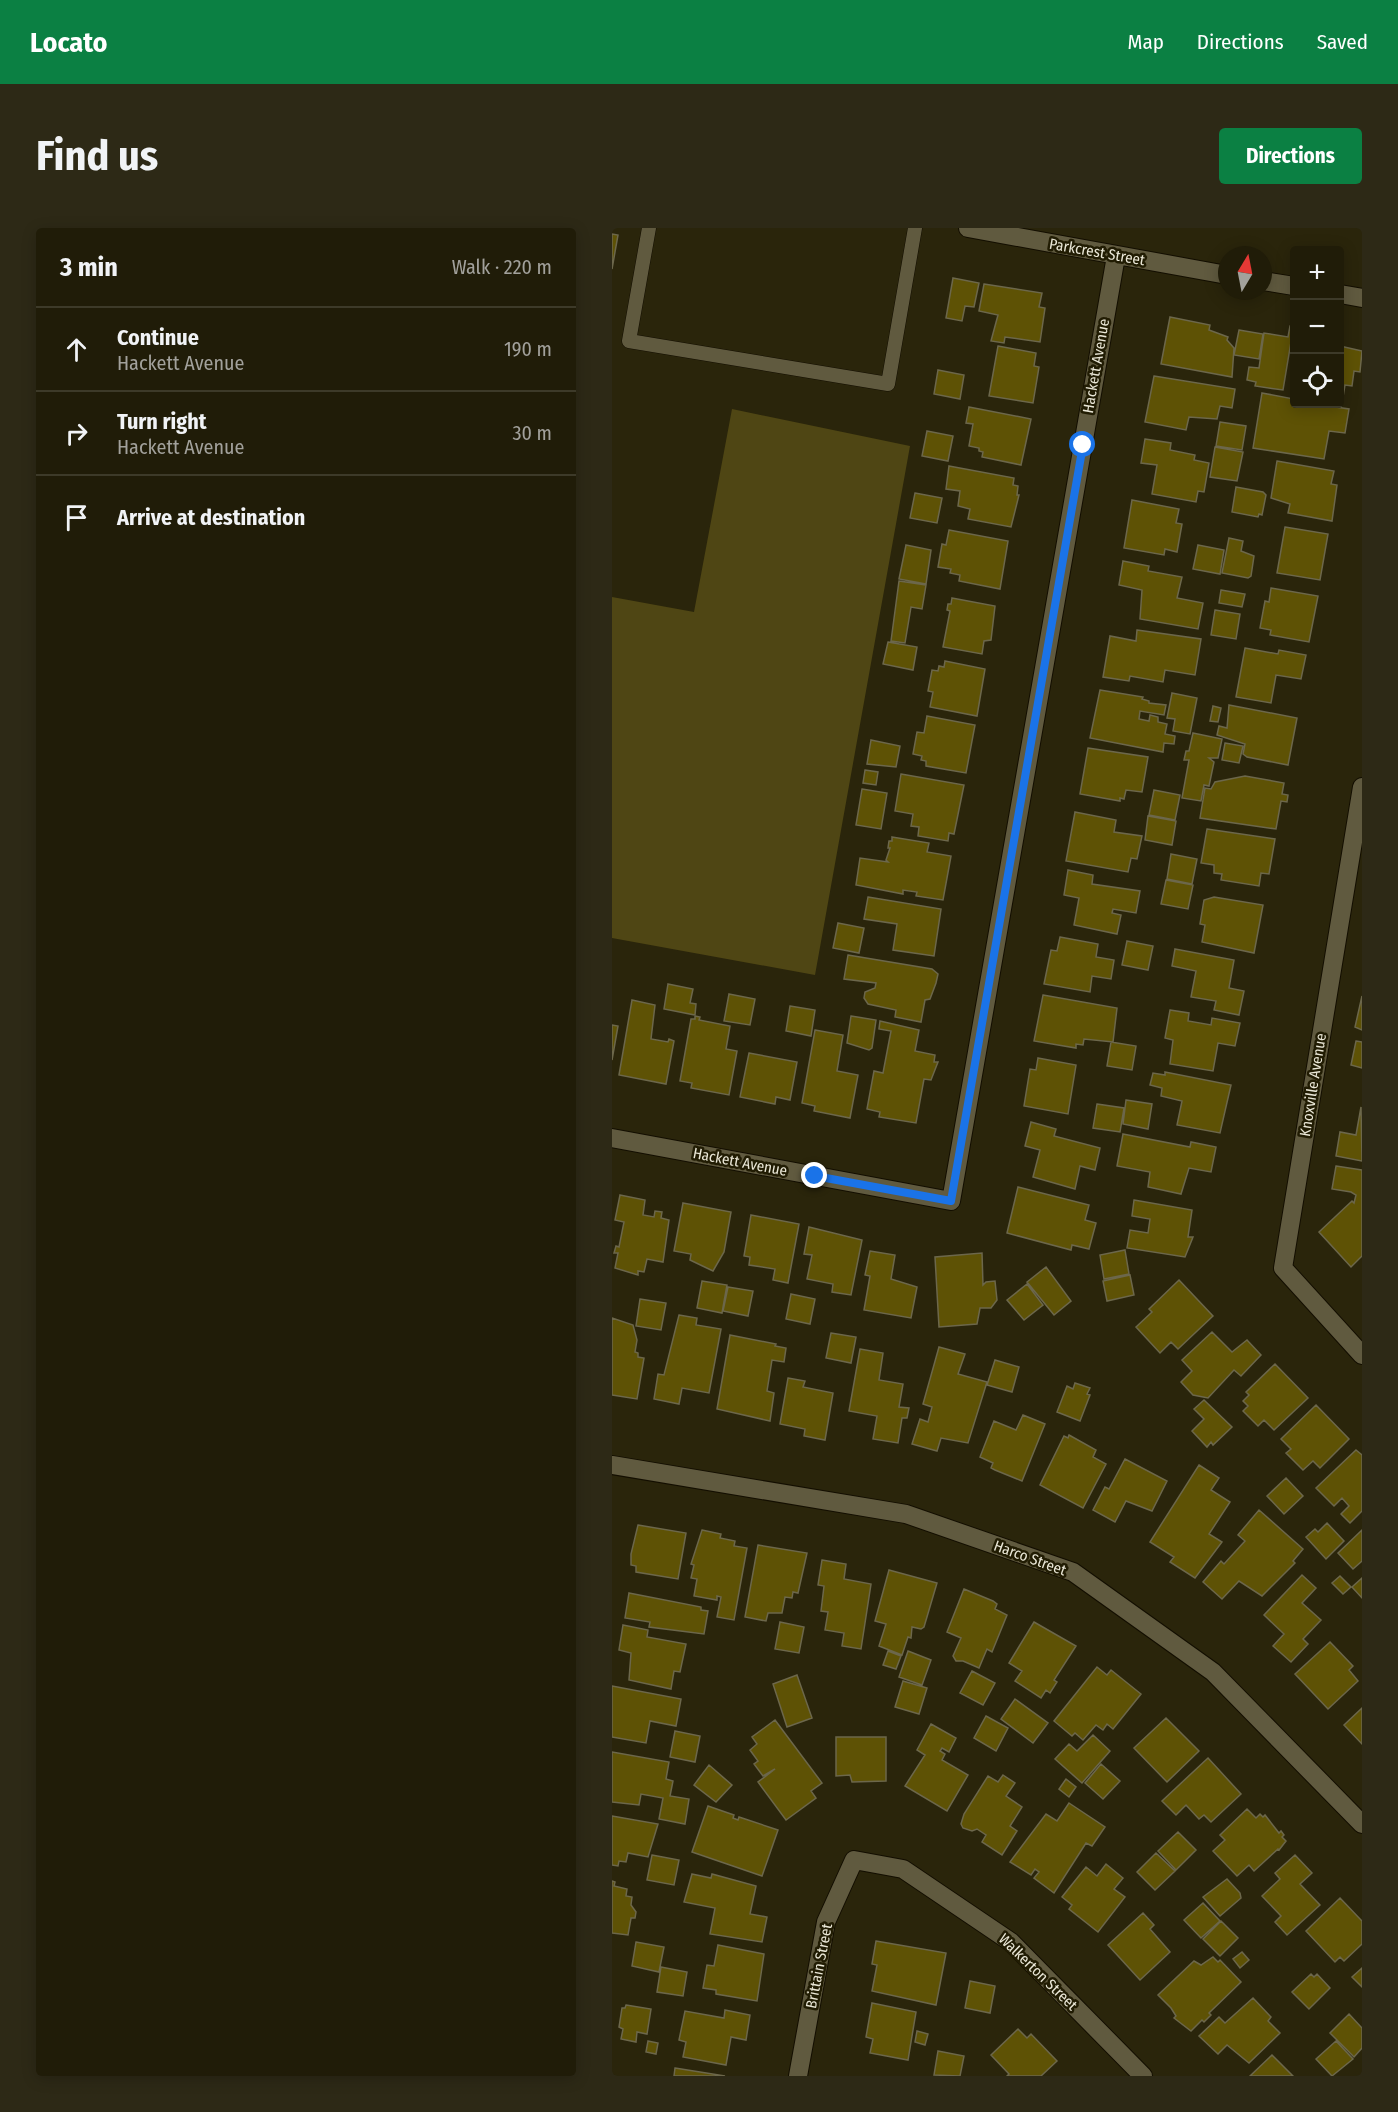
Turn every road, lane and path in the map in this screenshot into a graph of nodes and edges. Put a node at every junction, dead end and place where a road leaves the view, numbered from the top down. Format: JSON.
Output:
{"nodes":[{"id":1,"x":649,"y":228,"type":"edge"},
{"id":2,"x":915,"y":228,"type":"edge"},
{"id":3,"x":968,"y":228,"type":"edge"},
{"id":4,"x":1116,"y":256,"type":"junction"},
{"id":5,"x":1218,"y":273,"type":"edge"},
{"id":6,"x":1272,"y":282,"type":"edge"},
{"id":7,"x":1290,"y":285,"type":"edge"},
{"id":8,"x":1344,"y":295,"type":"edge"},
{"id":9,"x":1362,"y":298,"type":"edge"},
{"id":10,"x":1362,"y":787,"type":"edge"},
{"id":11,"x":612,"y":1138,"type":"edge"},
{"id":12,"x":1362,"y":1355,"type":"edge"},
{"id":13,"x":612,"y":1465,"type":"edge"},
{"id":14,"x":1362,"y":1824,"type":"edge"},
{"id":15,"x":854,"y":1860,"type":"joint"},
{"id":16,"x":798,"y":2076,"type":"edge"},
{"id":17,"x":1143,"y":2076,"type":"edge"}],
"edges":[{"from":1,"to":2,"type":"lane"},
{"from":3,"to":4,"type":"street","name":"Parkcrest Street"},
{"from":4,"to":5,"type":"street","name":"Parkcrest Street"},
{"from":4,"to":11,"type":"street","name":"Hackett Avenue"},
{"from":6,"to":7,"type":"street"},
{"from":8,"to":9,"type":"street"},
{"from":10,"to":12,"type":"street","name":"Knoxville Avenue"},
{"from":13,"to":14,"type":"street","name":"Harco Street"},
{"from":15,"to":16,"type":"street","name":"Brittain Street"},
{"from":15,"to":17,"type":"street","name":"Walkerton Street"}]}
